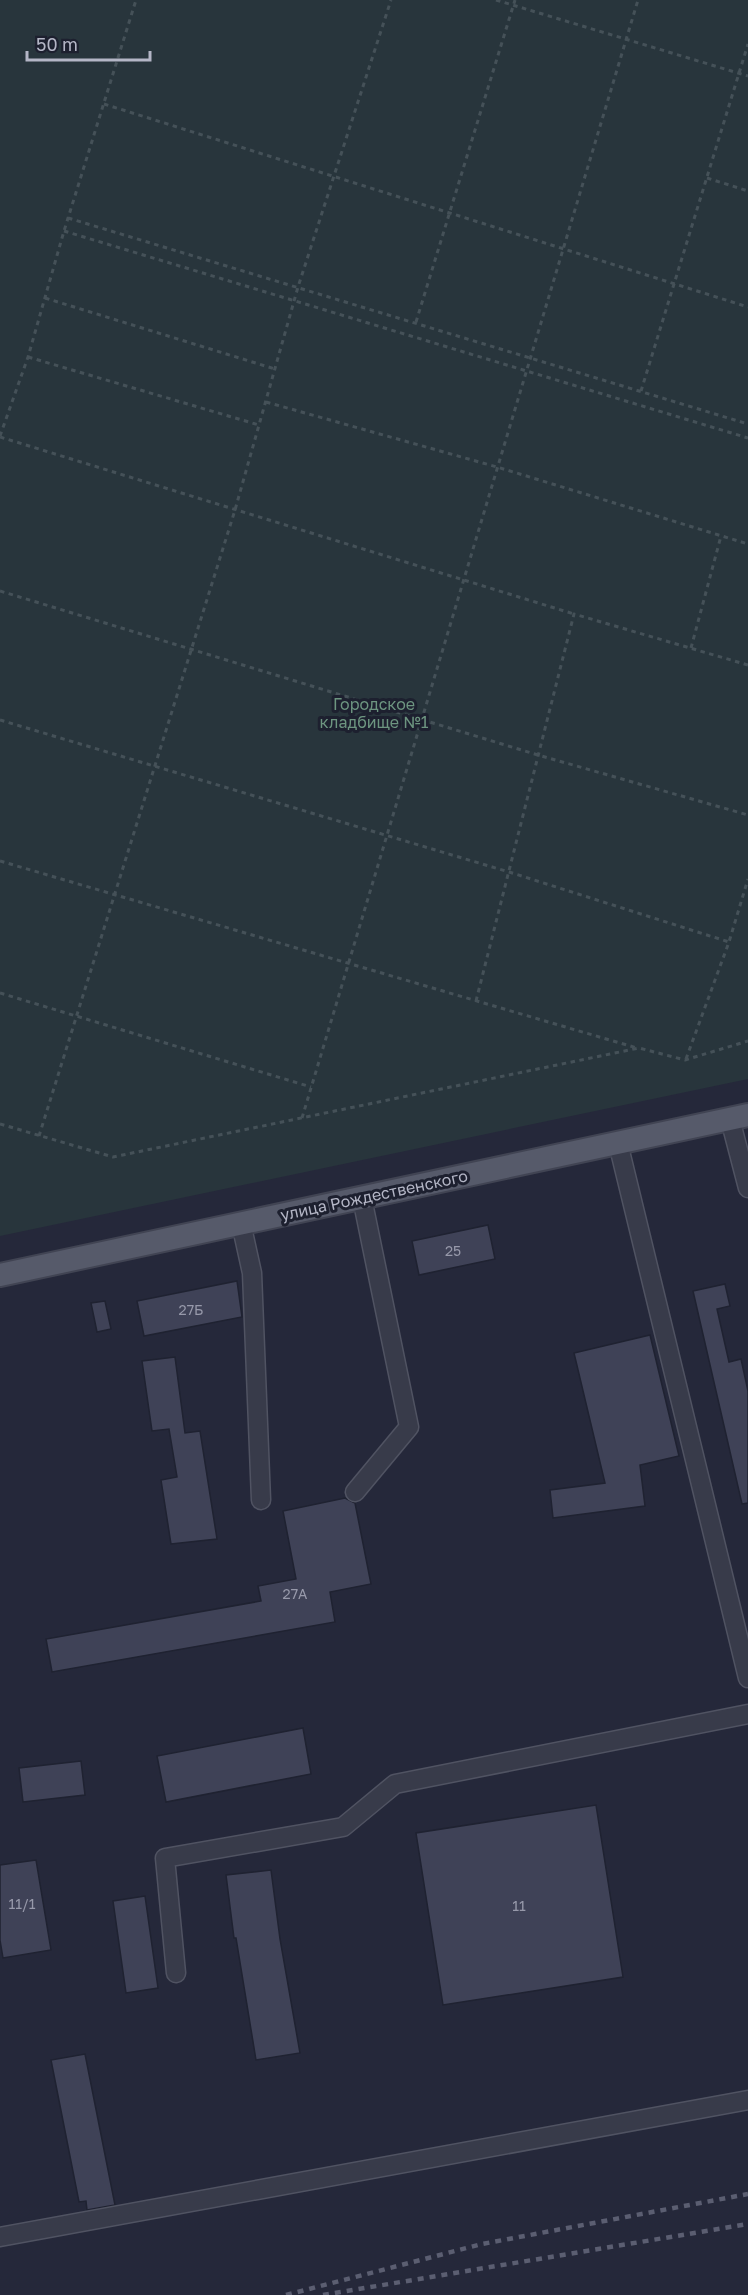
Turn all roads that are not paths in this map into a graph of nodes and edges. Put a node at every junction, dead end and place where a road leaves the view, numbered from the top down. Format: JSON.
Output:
{"nodes":[{"id":1,"x":739,"y":1117,"type":"edge"},
{"id":2,"x":618,"y":1143,"type":"junction"},
{"id":3,"x":748,"y":1188,"type":"edge"},
{"id":4,"x":362,"y":1198,"type":"junction"},
{"id":5,"x":241,"y":1223,"type":"junction"},
{"id":6,"x":0,"y":1275,"type":"edge"},
{"id":7,"x":355,"y":1492,"type":"dead end"},
{"id":8,"x":261,"y":1500,"type":"dead end"},
{"id":9,"x":748,"y":1678,"type":"edge"},
{"id":10,"x":748,"y":1714,"type":"edge"},
{"id":11,"x":176,"y":1973,"type":"dead end"},
{"id":12,"x":748,"y":2100,"type":"edge"},
{"id":13,"x":0,"y":2237,"type":"edge"}],
"edges":[{"from":1,"to":2,"type":"main road","name":"улица Рождественского"},
{"from":1,"to":3,"type":"street"},
{"from":2,"to":4,"type":"main road","name":"улица Рождественского"},
{"from":2,"to":9,"type":"street"},
{"from":4,"to":5,"type":"main road","name":"улица Рождественского"},
{"from":4,"to":7,"type":"street"},
{"from":5,"to":6,"type":"main road","name":"улица Рождественского"},
{"from":5,"to":8,"type":"street"},
{"from":10,"to":11,"type":"street"},
{"from":12,"to":13,"type":"street"}]}
